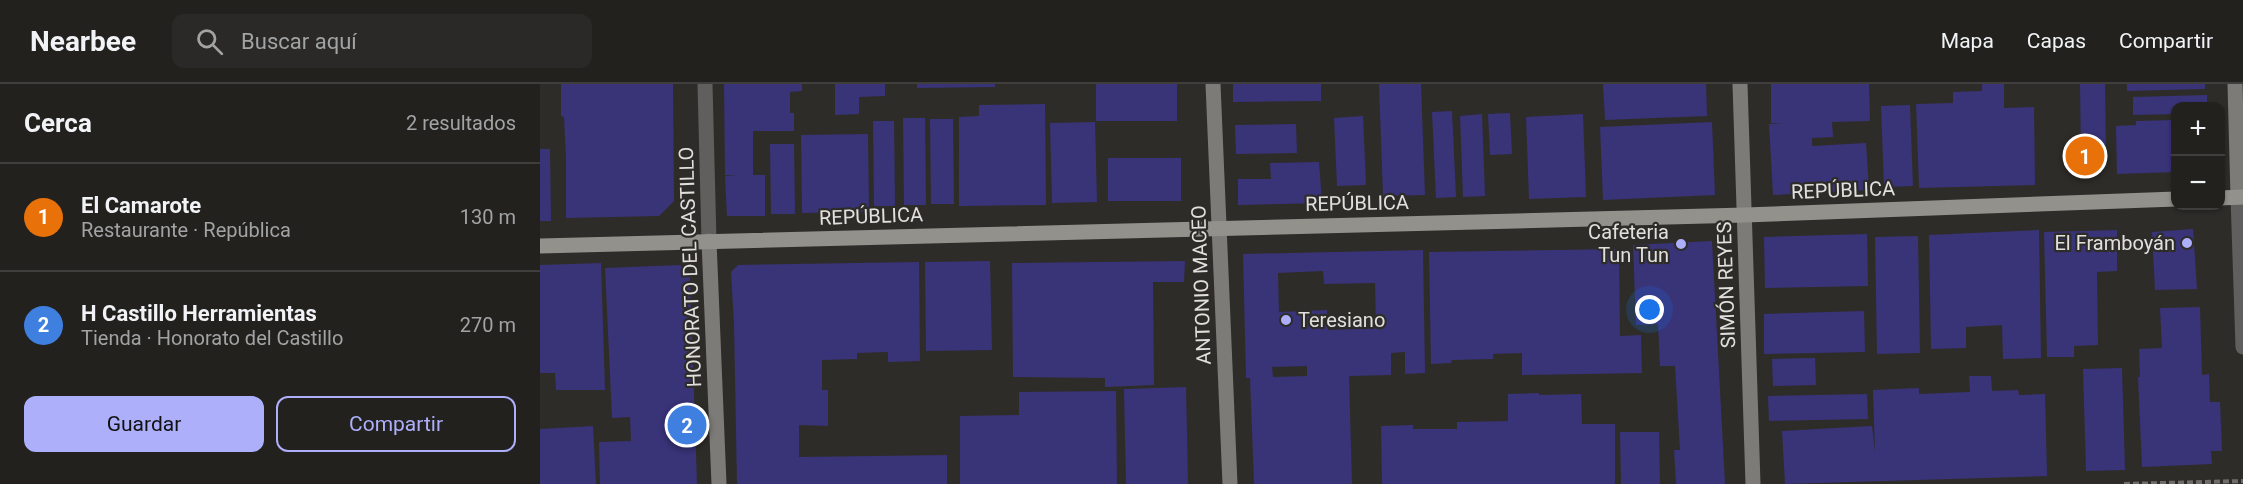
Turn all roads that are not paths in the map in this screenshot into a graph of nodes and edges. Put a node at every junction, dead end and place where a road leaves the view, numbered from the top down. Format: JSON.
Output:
{"nodes":[{"id":1,"x":705,"y":84,"type":"edge"},
{"id":2,"x":1213,"y":84,"type":"edge"},
{"id":3,"x":1740,"y":84,"type":"edge"},
{"id":4,"x":2235,"y":84,"type":"edge"},
{"id":5,"x":2240,"y":197,"type":"edge"},
{"id":6,"x":2225,"y":198,"type":"edge"},
{"id":7,"x":2171,"y":199,"type":"edge"},
{"id":8,"x":1745,"y":215,"type":"junction"},
{"id":9,"x":1219,"y":227,"type":"junction"},
{"id":10,"x":709,"y":241,"type":"junction"},
{"id":11,"x":540,"y":246,"type":"edge"},
{"id":12,"x":2243,"y":347,"type":"edge"},
{"id":13,"x":718,"y":484,"type":"edge"},
{"id":14,"x":1230,"y":484,"type":"edge"},
{"id":15,"x":1753,"y":484,"type":"edge"}],
"edges":[{"from":1,"to":10,"type":"street","name":"HONORATO DEL CASTILLO"},
{"from":2,"to":9,"type":"street","name":"ANTONIO MACEO"},
{"from":3,"to":8,"type":"street","name":"SIMÓN REYES"},
{"from":4,"to":5,"type":"street"},
{"from":5,"to":6,"type":"main road"},
{"from":5,"to":12,"type":"street"},
{"from":7,"to":8,"type":"main road","name":"REPÚBLICA"},
{"from":8,"to":9,"type":"main road","name":"REPÚBLICA"},
{"from":8,"to":15,"type":"street","name":"SIMÓN REYES"},
{"from":9,"to":10,"type":"main road","name":"REPÚBLICA"},
{"from":9,"to":14,"type":"street","name":"ANTONIO MACEO"},
{"from":10,"to":11,"type":"main road","name":"REPÚBLICA"},
{"from":10,"to":13,"type":"street","name":"HONORATO DEL CASTILLO"}]}
